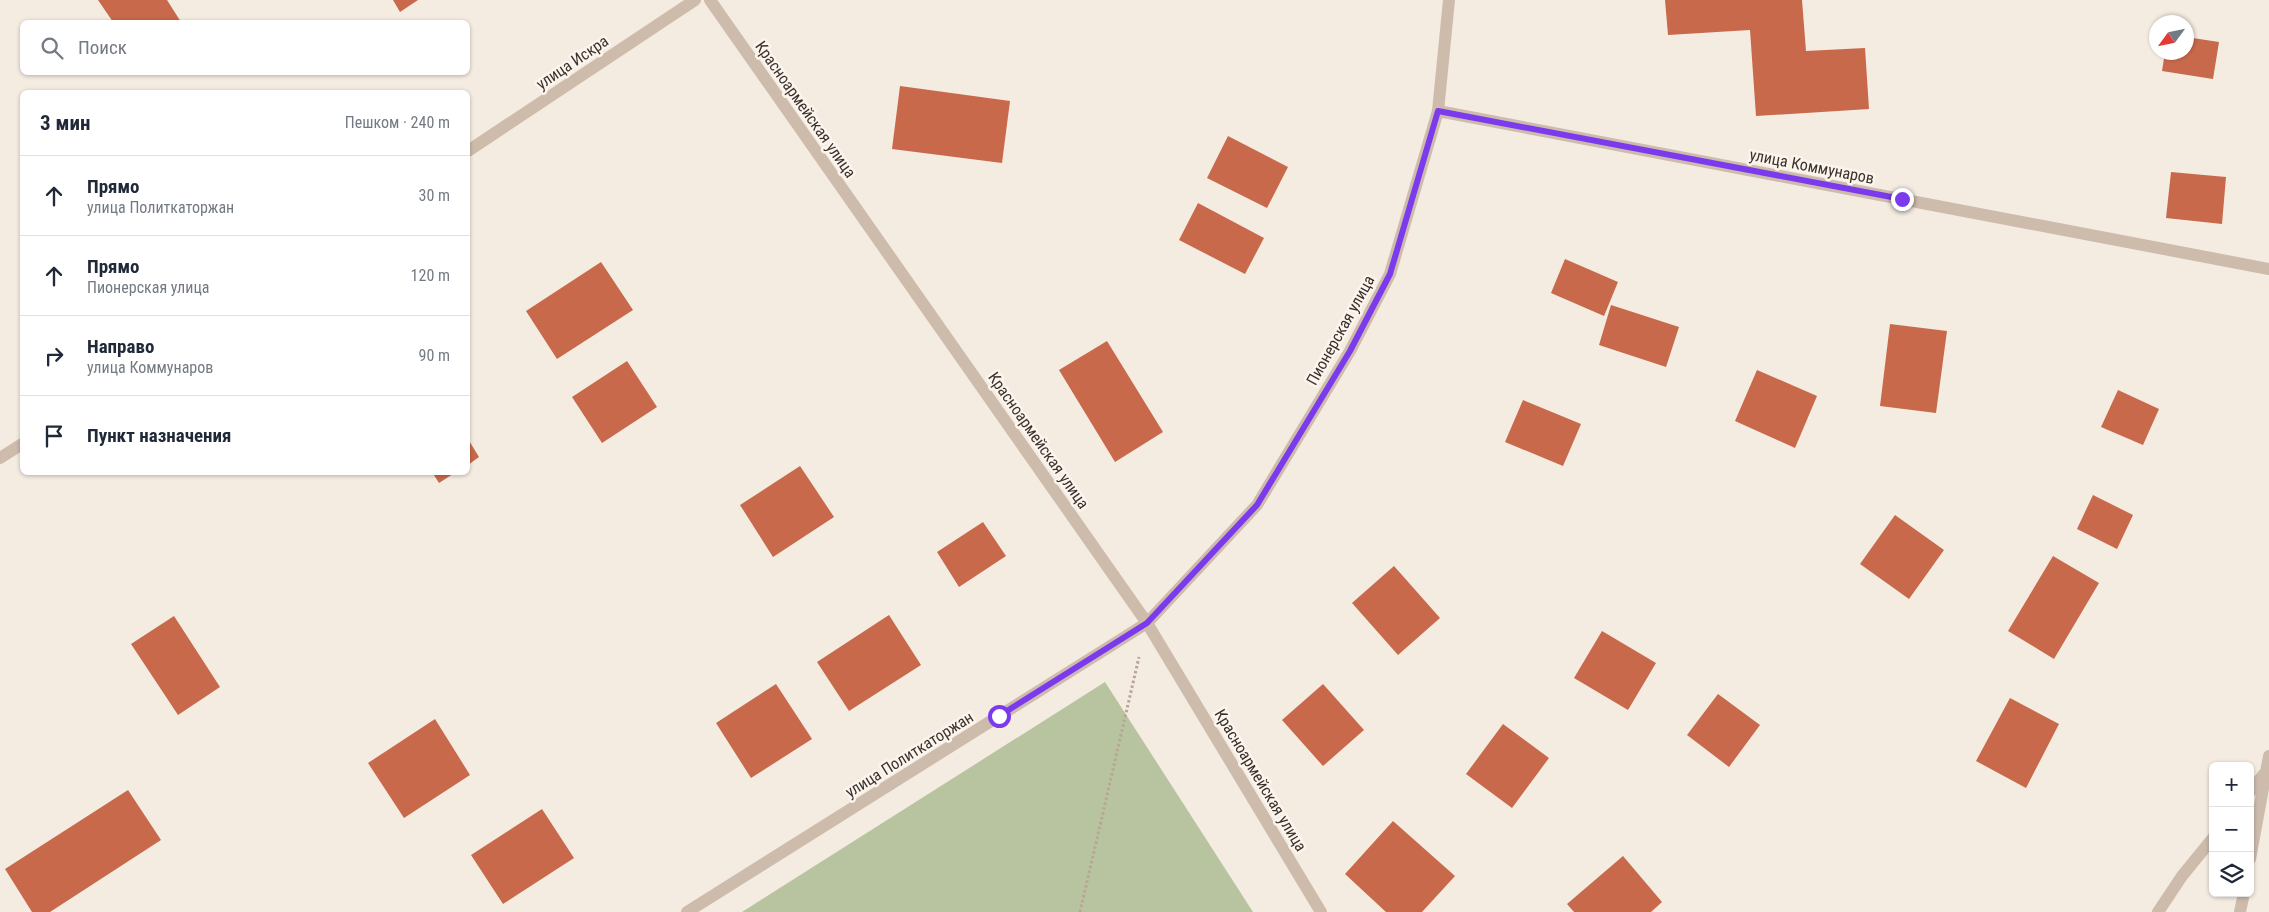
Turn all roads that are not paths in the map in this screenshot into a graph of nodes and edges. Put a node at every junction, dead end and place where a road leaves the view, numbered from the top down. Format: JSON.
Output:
{"nodes":[{"id":1,"x":695,"y":0,"type":"edge"},
{"id":2,"x":710,"y":0,"type":"edge"},
{"id":3,"x":1450,"y":0,"type":"edge"},
{"id":4,"x":1438,"y":111,"type":"junction"},
{"id":5,"x":470,"y":150,"type":"edge"},
{"id":6,"x":2269,"y":269,"type":"edge"},
{"id":7,"x":20,"y":445,"type":"edge"},
{"id":8,"x":0,"y":458,"type":"edge"},
{"id":9,"x":1147,"y":623,"type":"junction"},
{"id":10,"x":2269,"y":756,"type":"edge"},
{"id":11,"x":2265,"y":773,"type":"junction"},
{"id":12,"x":2254,"y":787,"type":"edge"},
{"id":13,"x":2209,"y":843,"type":"edge"},
{"id":14,"x":2251,"y":852,"type":"edge"},
{"id":15,"x":2243,"y":897,"type":"edge"},
{"id":16,"x":688,"y":912,"type":"edge"},
{"id":17,"x":1321,"y":912,"type":"edge"},
{"id":18,"x":2158,"y":912,"type":"edge"},
{"id":19,"x":2240,"y":912,"type":"edge"}],
"edges":[{"from":1,"to":5,"type":"street","name":"улица Искра"},
{"from":2,"to":9,"type":"street","name":"Красноармейская улица"},
{"from":3,"to":4,"type":"street","name":"Пионерская улица"},
{"from":4,"to":6,"type":"street","name":"улица Коммунаров"},
{"from":4,"to":9,"type":"street","name":"Пионерская улица"},
{"from":7,"to":8,"type":"street"},
{"from":9,"to":16,"type":"street","name":"улица Политкаторжан"},
{"from":9,"to":17,"type":"street","name":"Красноармейская улица"},
{"from":10,"to":11,"type":"street"},
{"from":11,"to":12,"type":"street"},
{"from":11,"to":14,"type":"street"},
{"from":13,"to":18,"type":"street"},
{"from":15,"to":19,"type":"street"}]}
